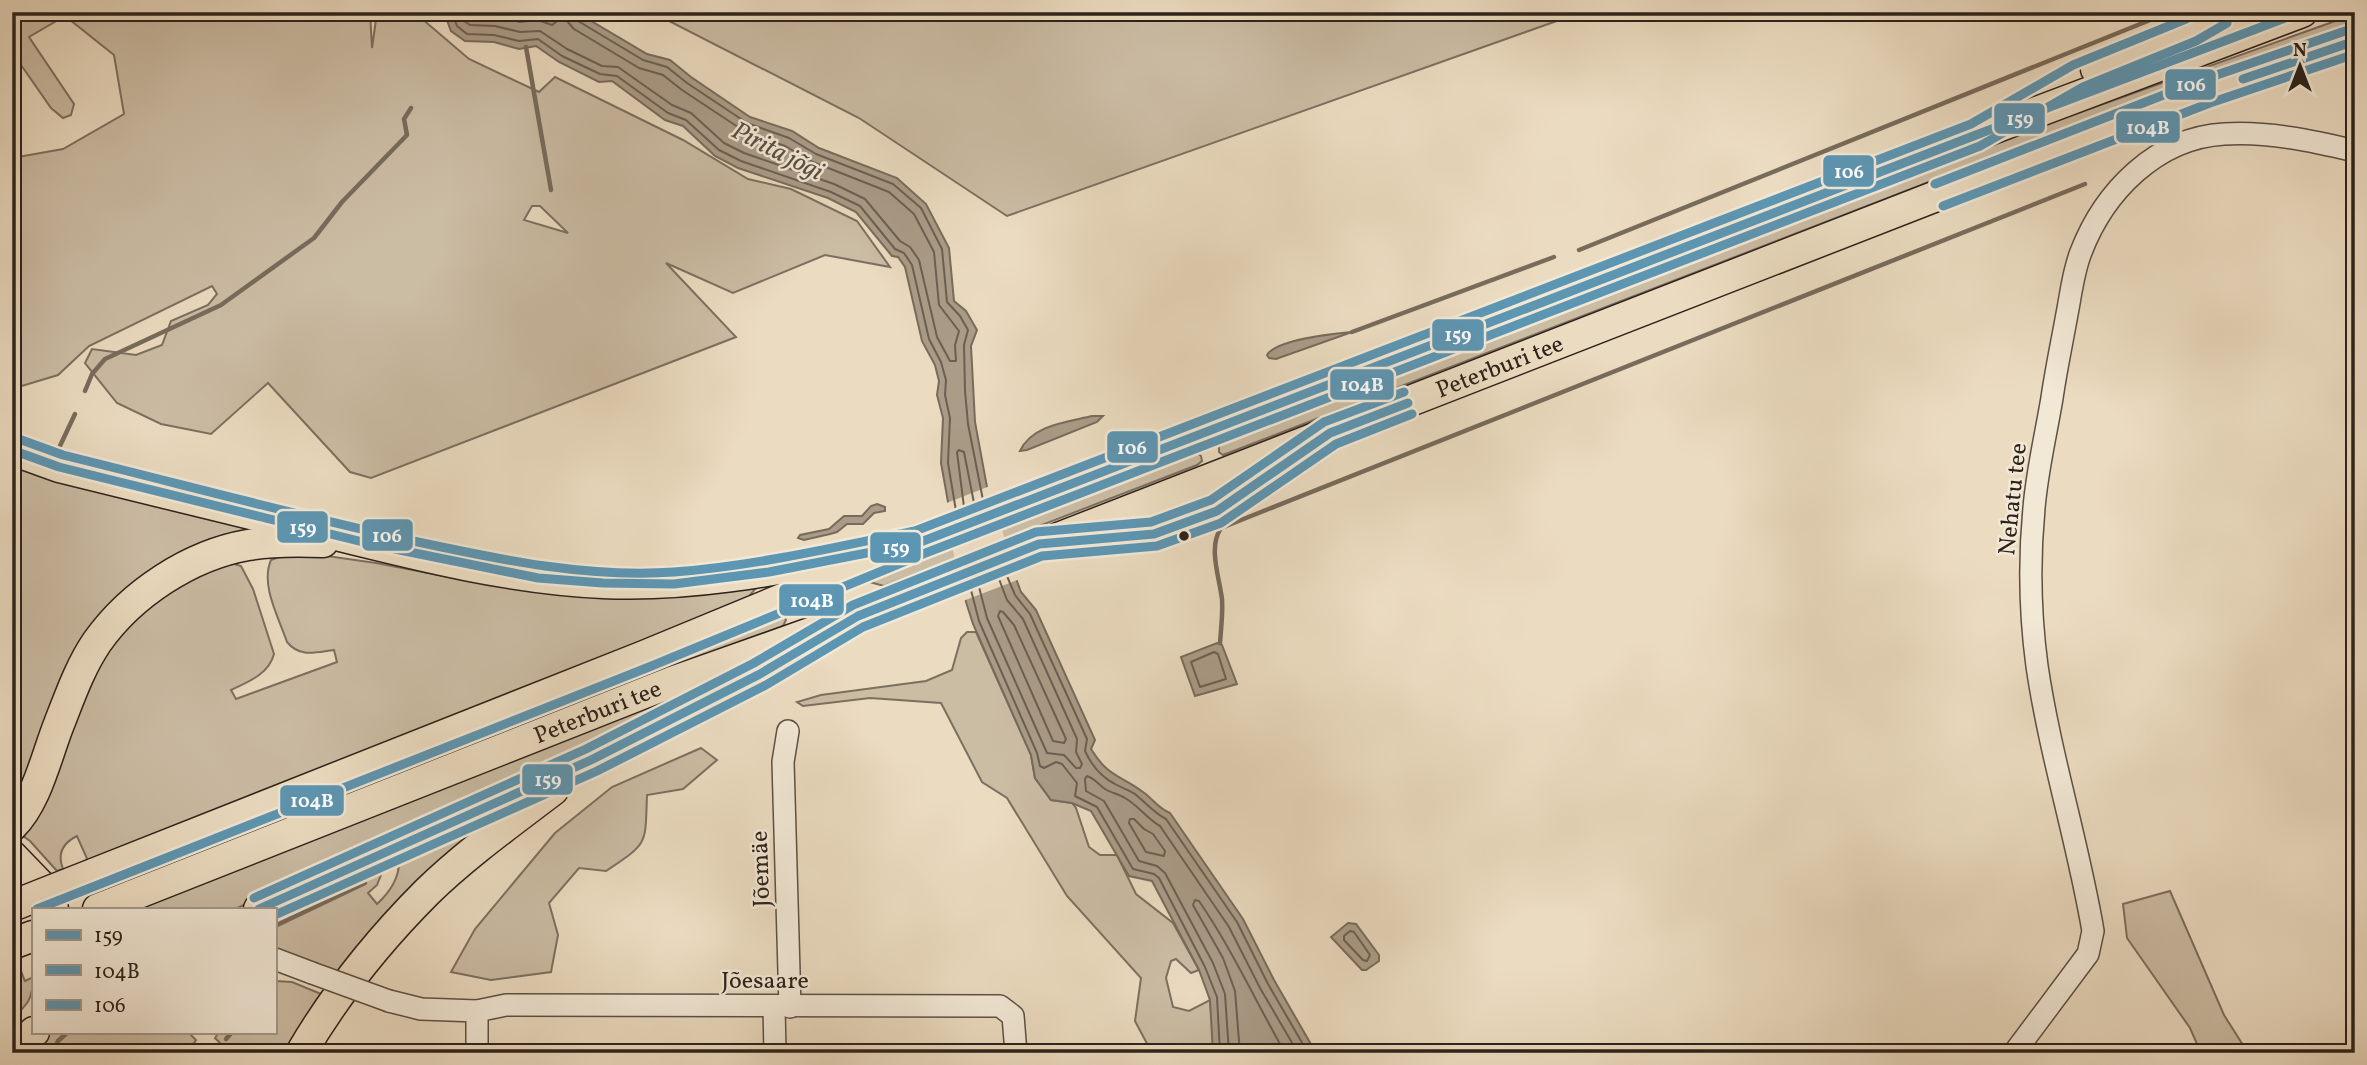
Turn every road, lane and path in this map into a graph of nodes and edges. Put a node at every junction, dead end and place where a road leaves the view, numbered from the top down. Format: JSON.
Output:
{"nodes":[{"id":1,"x":2221,"y":12,"type":"edge"},
{"id":2,"x":2302,"y":12,"type":"edge"},
{"id":3,"x":2355,"y":41,"type":"edge"},
{"id":4,"x":1976,"y":135,"type":"junction"},
{"id":5,"x":2355,"y":151,"type":"edge"},
{"id":6,"x":12,"y":450,"type":"edge"},
{"id":7,"x":918,"y":543,"type":"junction"},
{"id":8,"x":375,"y":545,"type":"junction"},
{"id":9,"x":858,"y":616,"type":"junction"},
{"id":10,"x":788,"y":731,"type":"dead end"},
{"id":11,"x":591,"y":760,"type":"junction"},
{"id":12,"x":12,"y":826,"type":"edge"},
{"id":13,"x":12,"y":856,"type":"edge"},
{"id":14,"x":12,"y":906,"type":"edge"},
{"id":15,"x":52,"y":908,"type":"edge"},
{"id":16,"x":102,"y":908,"type":"edge"},
{"id":17,"x":261,"y":908,"type":"edge"},
{"id":18,"x":32,"y":936,"type":"edge"},
{"id":19,"x":12,"y":944,"type":"edge"},
{"id":20,"x":276,"y":959,"type":"edge"},
{"id":21,"x":782,"y":1007,"type":"junction"},
{"id":22,"x":477,"y":1011,"type":"junction"},
{"id":23,"x":301,"y":1053,"type":"edge"},
{"id":24,"x":477,"y":1053,"type":"edge"},
{"id":25,"x":775,"y":1053,"type":"edge"},
{"id":26,"x":1016,"y":1053,"type":"edge"},
{"id":27,"x":2014,"y":1053,"type":"edge"}],
"edges":[{"from":1,"to":4,"type":"highway"},
{"from":2,"to":4,"type":"highway","name":"Peterburi tee"},
{"from":3,"to":9,"type":"highway","name":"Peterburi tee"},
{"from":4,"to":7,"type":"highway","name":"Peterburi tee"},
{"from":5,"to":27,"type":"street","name":"Nehatu tee"},
{"from":6,"to":8,"type":"highway"},
{"from":7,"to":8,"type":"highway"},
{"from":7,"to":14,"type":"highway","name":"Peterburi tee","bridge":true},
{"from":8,"to":12,"type":"highway"},
{"from":9,"to":11,"type":"highway"},
{"from":9,"to":16,"type":"highway","name":"Peterburi tee"},
{"from":10,"to":21,"type":"street","name":"Jõemäe"},
{"from":11,"to":17,"type":"highway"},
{"from":11,"to":23,"type":"highway"},
{"from":13,"to":15,"type":"highway"},
{"from":18,"to":19,"type":"highway"},
{"from":20,"to":22,"type":"street","name":"Jõesaare","bridge":true},
{"from":21,"to":22,"type":"street","name":"Jõesaare"},
{"from":21,"to":25,"type":"street","name":"Jõemäe"},
{"from":21,"to":26,"type":"street","name":"Jõesaare"},
{"from":22,"to":24,"type":"street"}]}
